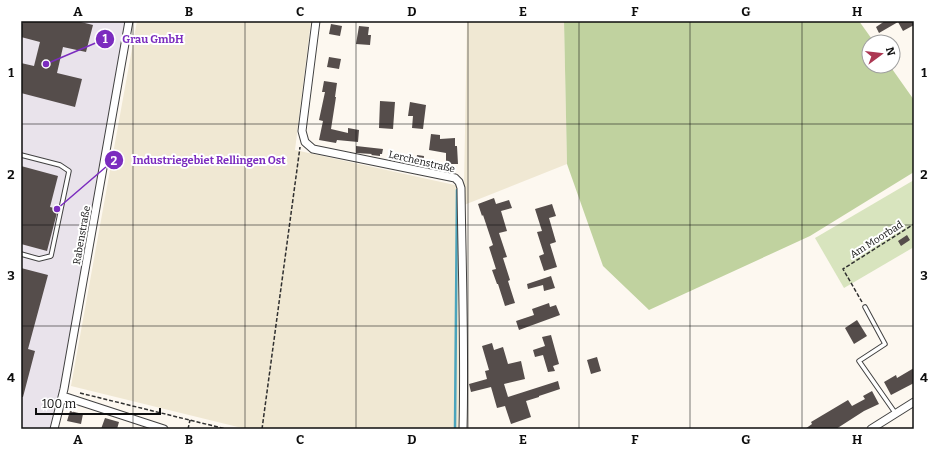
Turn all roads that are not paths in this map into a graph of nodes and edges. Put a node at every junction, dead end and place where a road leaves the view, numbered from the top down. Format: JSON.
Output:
{"nodes":[{"id":1,"x":129,"y":21,"type":"edge"},
{"id":2,"x":316,"y":21,"type":"edge"},
{"id":3,"x":21,"y":155,"type":"edge"},
{"id":4,"x":21,"y":254,"type":"edge"},
{"id":5,"x":865,"y":307,"type":"road end"},
{"id":6,"x":63,"y":396,"type":"junction"},
{"id":7,"x":914,"y":402,"type":"edge"},
{"id":8,"x":896,"y":414,"type":"junction"},
{"id":9,"x":54,"y":429,"type":"edge"},
{"id":10,"x":164,"y":429,"type":"edge"},
{"id":11,"x":463,"y":429,"type":"edge"},
{"id":12,"x":871,"y":429,"type":"edge"}],
"edges":[{"from":1,"to":6,"type":"street","name":"Rabenstraße"},
{"from":2,"to":11,"type":"street","name":"Lerchenstraße"},
{"from":3,"to":4,"type":"lane"},
{"from":5,"to":8,"type":"lane"},
{"from":6,"to":9,"type":"street","name":"Rabenstraße"},
{"from":6,"to":10,"type":"street"},
{"from":7,"to":8,"type":"street"},
{"from":8,"to":12,"type":"street"}]}
